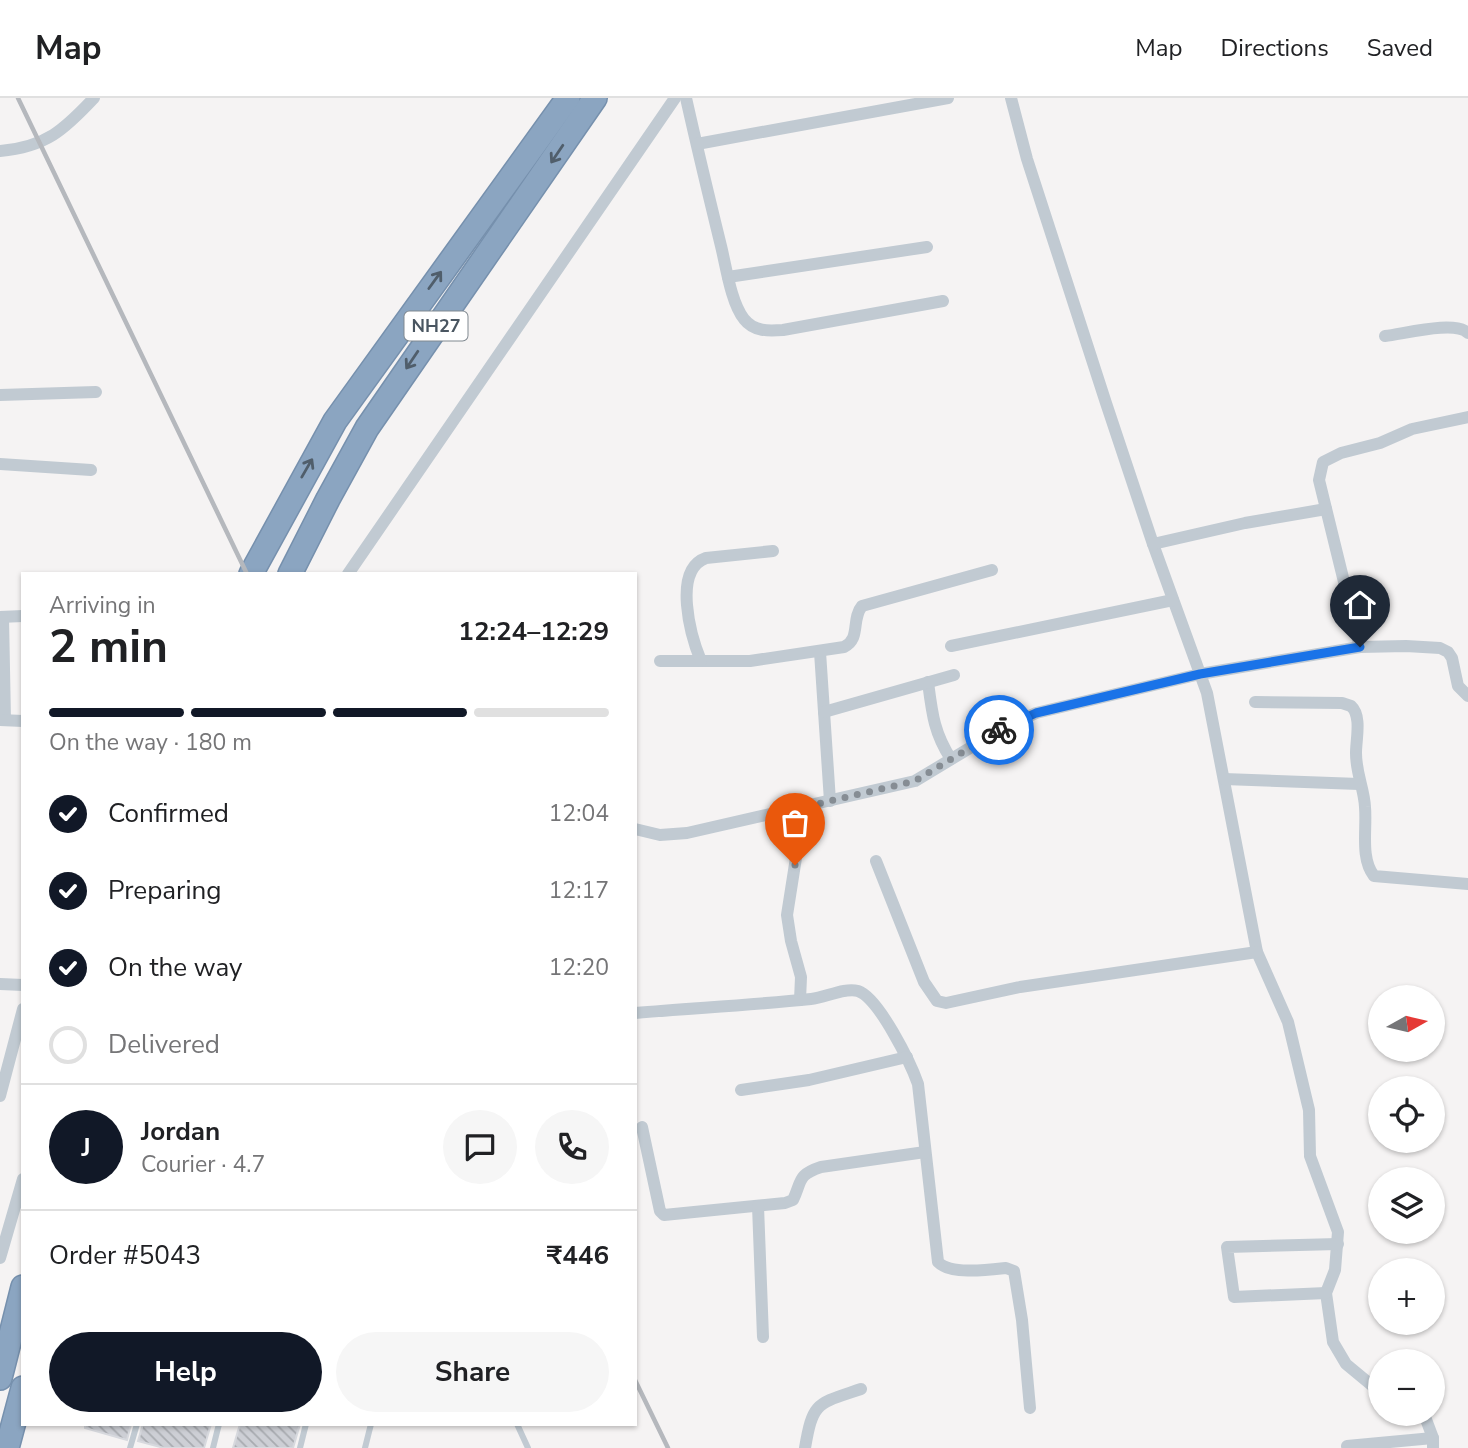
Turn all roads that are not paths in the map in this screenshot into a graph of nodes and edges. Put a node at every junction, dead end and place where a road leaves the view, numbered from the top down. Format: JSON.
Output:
{"nodes":[{"id":1,"x":94,"y":98,"type":"edge"},
{"id":2,"x":568,"y":98,"type":"edge"},
{"id":3,"x":595,"y":98,"type":"edge"},
{"id":4,"x":676,"y":98,"type":"edge"},
{"id":5,"x":686,"y":98,"type":"edge"},
{"id":6,"x":948,"y":98,"type":"edge"},
{"id":7,"x":1011,"y":98,"type":"edge"},
{"id":8,"x":696,"y":144,"type":"junction"},
{"id":9,"x":0,"y":151,"type":"edge"},
{"id":10,"x":927,"y":247,"type":"dead end"},
{"id":11,"x":728,"y":277,"type":"junction"},
{"id":12,"x":943,"y":301,"type":"dead end"},
{"id":13,"x":1468,"y":333,"type":"edge"},
{"id":14,"x":1385,"y":336,"type":"dead end"},
{"id":15,"x":96,"y":392,"type":"dead end"},
{"id":16,"x":0,"y":395,"type":"edge"},
{"id":17,"x":1468,"y":417,"type":"edge"},
{"id":18,"x":0,"y":464,"type":"edge"},
{"id":19,"x":91,"y":470,"type":"dead end"},
{"id":20,"x":1326,"y":509,"type":"junction"},
{"id":21,"x":1153,"y":544,"type":"junction"},
{"id":22,"x":773,"y":551,"type":"dead end"},
{"id":23,"x":293,"y":569,"type":"edge"},
{"id":24,"x":992,"y":570,"type":"dead end"},
{"id":25,"x":252,"y":572,"type":"edge"},
{"id":26,"x":349,"y":572,"type":"edge"},
{"id":27,"x":1173,"y":600,"type":"junction"},
{"id":28,"x":21,"y":616,"type":"edge"},
{"id":29,"x":2,"y":617,"type":"edge"},
{"id":30,"x":951,"y":646,"type":"dead end"},
{"id":31,"x":1360,"y":647,"type":"junction"},
{"id":32,"x":820,"y":652,"type":"junction"},
{"id":33,"x":660,"y":661,"type":"dead end"},
{"id":34,"x":701,"y":661,"type":"junction"},
{"id":35,"x":1200,"y":674,"type":"junction"},
{"id":36,"x":954,"y":675,"type":"dead end"},
{"id":37,"x":928,"y":682,"type":"junction"},
{"id":38,"x":1468,"y":696,"type":"edge"},
{"id":39,"x":1255,"y":702,"type":"dead end"},
{"id":40,"x":824,"y":712,"type":"junction"},
{"id":41,"x":2,"y":720,"type":"edge"},
{"id":42,"x":21,"y":721,"type":"edge"},
{"id":43,"x":951,"y":759,"type":"junction"},
{"id":44,"x":1224,"y":779,"type":"junction"},
{"id":45,"x":1359,"y":784,"type":"junction"},
{"id":46,"x":830,"y":801,"type":"junction"},
{"id":47,"x":804,"y":807,"type":"junction"},
{"id":48,"x":637,"y":829,"type":"edge"},
{"id":49,"x":876,"y":861,"type":"dead end"},
{"id":50,"x":1468,"y":884,"type":"edge"},
{"id":51,"x":1257,"y":953,"type":"junction"},
{"id":52,"x":0,"y":985,"type":"edge"},
{"id":53,"x":21,"y":985,"type":"edge"},
{"id":54,"x":800,"y":1000,"type":"junction"},
{"id":55,"x":637,"y":1013,"type":"edge"},
{"id":56,"x":21,"y":1017,"type":"edge"},
{"id":57,"x":907,"y":1057,"type":"junction"},
{"id":58,"x":741,"y":1090,"type":"dead end"},
{"id":59,"x":0,"y":1096,"type":"edge"},
{"id":60,"x":642,"y":1127,"type":"dead end"},
{"id":61,"x":925,"y":1152,"type":"junction"},
{"id":62,"x":21,"y":1186,"type":"edge"},
{"id":63,"x":758,"y":1206,"type":"junction"},
{"id":64,"x":1338,"y":1244,"type":"junction"},
{"id":65,"x":0,"y":1258,"type":"edge"},
{"id":66,"x":1326,"y":1293,"type":"junction"},
{"id":67,"x":21,"y":1295,"type":"edge"},
{"id":68,"x":763,"y":1337,"type":"dead end"},
{"id":69,"x":0,"y":1378,"type":"edge"},
{"id":70,"x":1368,"y":1382,"type":"edge"},
{"id":71,"x":861,"y":1389,"type":"dead end"},
{"id":72,"x":21,"y":1396,"type":"edge"},
{"id":73,"x":1030,"y":1408,"type":"dead end"},
{"id":74,"x":136,"y":1426,"type":"edge"},
{"id":75,"x":218,"y":1426,"type":"edge"},
{"id":76,"x":306,"y":1426,"type":"edge"},
{"id":77,"x":370,"y":1426,"type":"edge"},
{"id":78,"x":518,"y":1426,"type":"edge"},
{"id":79,"x":1428,"y":1426,"type":"edge"},
{"id":80,"x":1433,"y":1443,"type":"edge"},
{"id":81,"x":1347,"y":1446,"type":"dead end"},
{"id":82,"x":7,"y":1448,"type":"edge"},
{"id":83,"x":130,"y":1448,"type":"edge"},
{"id":84,"x":213,"y":1448,"type":"edge"},
{"id":85,"x":300,"y":1448,"type":"edge"},
{"id":86,"x":365,"y":1448,"type":"edge"},
{"id":87,"x":528,"y":1448,"type":"edge"},
{"id":88,"x":805,"y":1448,"type":"edge"}],
"edges":[{"from":1,"to":9,"type":"street"},
{"from":25,"to":2,"type":"highway","number":"NH27","one_way":true},
{"from":3,"to":23,"type":"highway","number":"NH27","one_way":true},
{"from":4,"to":26,"type":"street"},
{"from":5,"to":8,"type":"street"},
{"from":6,"to":8,"type":"street"},
{"from":7,"to":21,"type":"street"},
{"from":8,"to":11,"type":"street"},
{"from":10,"to":11,"type":"street"},
{"from":11,"to":12,"type":"street"},
{"from":13,"to":14,"type":"street"},
{"from":15,"to":16,"type":"street"},
{"from":17,"to":20,"type":"street"},
{"from":18,"to":19,"type":"street"},
{"from":20,"to":21,"type":"street"},
{"from":20,"to":31,"type":"street"},
{"from":21,"to":27,"type":"street"},
{"from":22,"to":34,"type":"street"},
{"from":24,"to":32,"type":"street"},
{"from":27,"to":30,"type":"street"},
{"from":27,"to":35,"type":"street"},
{"from":28,"to":29,"type":"street"},
{"from":29,"to":41,"type":"street"},
{"from":31,"to":35,"type":"street"},
{"from":31,"to":38,"type":"street"},
{"from":32,"to":34,"type":"street"},
{"from":32,"to":40,"type":"street"},
{"from":33,"to":34,"type":"street"},
{"from":35,"to":43,"type":"street"},
{"from":35,"to":44,"type":"street"},
{"from":36,"to":37,"type":"street"},
{"from":37,"to":40,"type":"street"},
{"from":37,"to":43,"type":"street"},
{"from":39,"to":45,"type":"street"},
{"from":40,"to":46,"type":"street"},
{"from":41,"to":42,"type":"street"},
{"from":43,"to":46,"type":"street"},
{"from":44,"to":45,"type":"street"},
{"from":44,"to":51,"type":"street"},
{"from":45,"to":50,"type":"street"},
{"from":46,"to":47,"type":"street"},
{"from":47,"to":48,"type":"street"},
{"from":47,"to":54,"type":"street"},
{"from":49,"to":51,"type":"street"},
{"from":51,"to":64,"type":"street"},
{"from":52,"to":53,"type":"street"},
{"from":54,"to":55,"type":"street"},
{"from":54,"to":57,"type":"street"},
{"from":56,"to":59,"type":"street"},
{"from":57,"to":58,"type":"street"},
{"from":57,"to":61,"type":"street"},
{"from":60,"to":63,"type":"street"},
{"from":61,"to":63,"type":"street"},
{"from":61,"to":73,"type":"street"},
{"from":62,"to":65,"type":"street"},
{"from":63,"to":68,"type":"street"},
{"from":64,"to":66,"type":"street"},
{"from":64,"to":66,"type":"street"},
{"from":66,"to":70,"type":"street"},
{"from":67,"to":69,"type":"highway"},
{"from":71,"to":88,"type":"street"},
{"from":72,"to":82,"type":"highway"},
{"from":74,"to":83,"type":"lane"},
{"from":75,"to":84,"type":"lane"},
{"from":76,"to":85,"type":"lane"},
{"from":77,"to":86,"type":"lane"},
{"from":78,"to":87,"type":"lane"},
{"from":79,"to":80,"type":"street"},
{"from":80,"to":81,"type":"street"}]}
